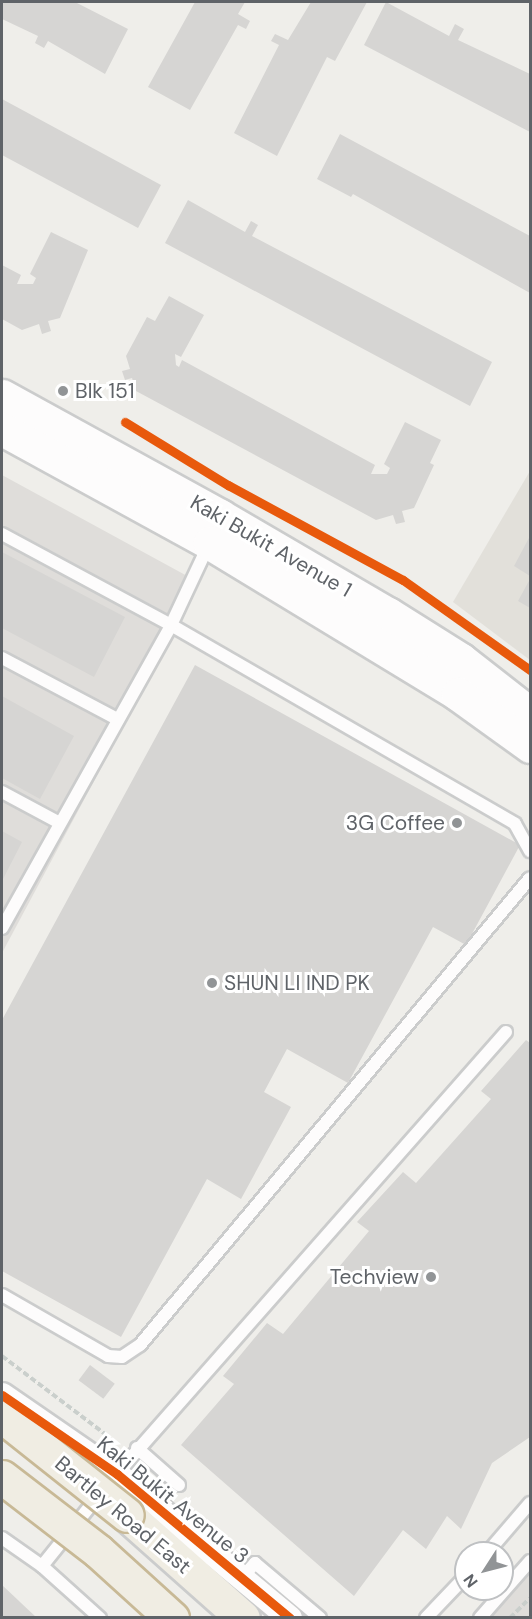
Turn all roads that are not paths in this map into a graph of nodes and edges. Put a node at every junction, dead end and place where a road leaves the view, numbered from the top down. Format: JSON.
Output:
{"nodes":[{"id":1,"x":2,"y":396,"type":"edge"},
{"id":2,"x":2,"y":429,"type":"edge"},
{"id":3,"x":2,"y":534,"type":"edge"},
{"id":4,"x":210,"y":543,"type":"junction"},
{"id":5,"x":171,"y":624,"type":"junction"},
{"id":6,"x":2,"y":658,"type":"edge"},
{"id":7,"x":531,"y":714,"type":"edge"},
{"id":8,"x":117,"y":719,"type":"junction"},
{"id":9,"x":531,"y":746,"type":"edge"},
{"id":10,"x":2,"y":792,"type":"edge"},
{"id":11,"x":58,"y":822,"type":"junction"},
{"id":12,"x":531,"y":851,"type":"edge"},
{"id":13,"x":531,"y":879,"type":"edge"},
{"id":14,"x":3,"y":920,"type":"edge"},
{"id":15,"x":506,"y":1032,"type":"dead end"},
{"id":16,"x":2,"y":1295,"type":"edge"},
{"id":17,"x":2,"y":1395,"type":"edge"},
{"id":18,"x":2,"y":1416,"type":"edge"},
{"id":19,"x":137,"y":1448,"type":"junction"},
{"id":20,"x":2,"y":1462,"type":"edge"},
{"id":21,"x":117,"y":1474,"type":"junction"},
{"id":22,"x":2,"y":1477,"type":"edge"},
{"id":23,"x":179,"y":1485,"type":"dead end"},
{"id":24,"x":531,"y":1503,"type":"edge"},
{"id":25,"x":77,"y":1522,"type":"junction"},
{"id":26,"x":2,"y":1538,"type":"edge"},
{"id":27,"x":498,"y":1541,"type":"edge"},
{"id":28,"x":42,"y":1566,"type":"junction"},
{"id":29,"x":529,"y":1566,"type":"edge"},
{"id":30,"x":242,"y":1578,"type":"junction"},
{"id":31,"x":454,"y":1588,"type":"edge"},
{"id":32,"x":100,"y":1617,"type":"edge"},
{"id":33,"x":172,"y":1617,"type":"edge"},
{"id":34,"x":192,"y":1617,"type":"edge"},
{"id":35,"x":243,"y":1617,"type":"edge"},
{"id":36,"x":290,"y":1617,"type":"edge"},
{"id":37,"x":320,"y":1617,"type":"edge"},
{"id":38,"x":426,"y":1617,"type":"edge"},
{"id":39,"x":480,"y":1617,"type":"edge"}],
"edges":[{"from":1,"to":7,"type":"main road","name":"Kaki Bukit Avenue 1"},
{"from":2,"to":4,"type":"main road","name":"Kaki Bukit Avenue 1"},
{"from":3,"to":5,"type":"lane"},
{"from":4,"to":5,"type":"lane"},
{"from":4,"to":9,"type":"main road","name":"Kaki Bukit Avenue 1"},
{"from":5,"to":8,"type":"lane"},
{"from":5,"to":12,"type":"lane"},
{"from":6,"to":8,"type":"lane"},
{"from":8,"to":11,"type":"lane"},
{"from":10,"to":11,"type":"lane"},
{"from":11,"to":14,"type":"lane"},
{"from":13,"to":16,"type":"lane"},
{"from":15,"to":19,"type":"lane"},
{"from":17,"to":21,"type":"street","name":"Kaki Bukit Avenue 3"},
{"from":18,"to":35,"type":"highway","name":"Bartley Road East","bridge":true},
{"from":19,"to":21,"type":"lane"},
{"from":19,"to":23,"type":"lane"},
{"from":20,"to":25,"type":"street"},
{"from":21,"to":25,"type":"lane"},
{"from":21,"to":30,"type":"street","name":"Kaki Bukit Avenue 3"},
{"from":22,"to":33,"type":"highway","name":"Bartley Road East","bridge":true},
{"from":24,"to":27,"type":"lane"},
{"from":25,"to":28,"type":"lane"},
{"from":25,"to":34,"type":"street"},
{"from":26,"to":28,"type":"lane"},
{"from":28,"to":32,"type":"lane"},
{"from":29,"to":39,"type":"lane"},
{"from":30,"to":36,"type":"street","name":"Kaki Bukit Avenue 3"},
{"from":30,"to":37,"type":"lane"},
{"from":31,"to":38,"type":"lane"}]}
